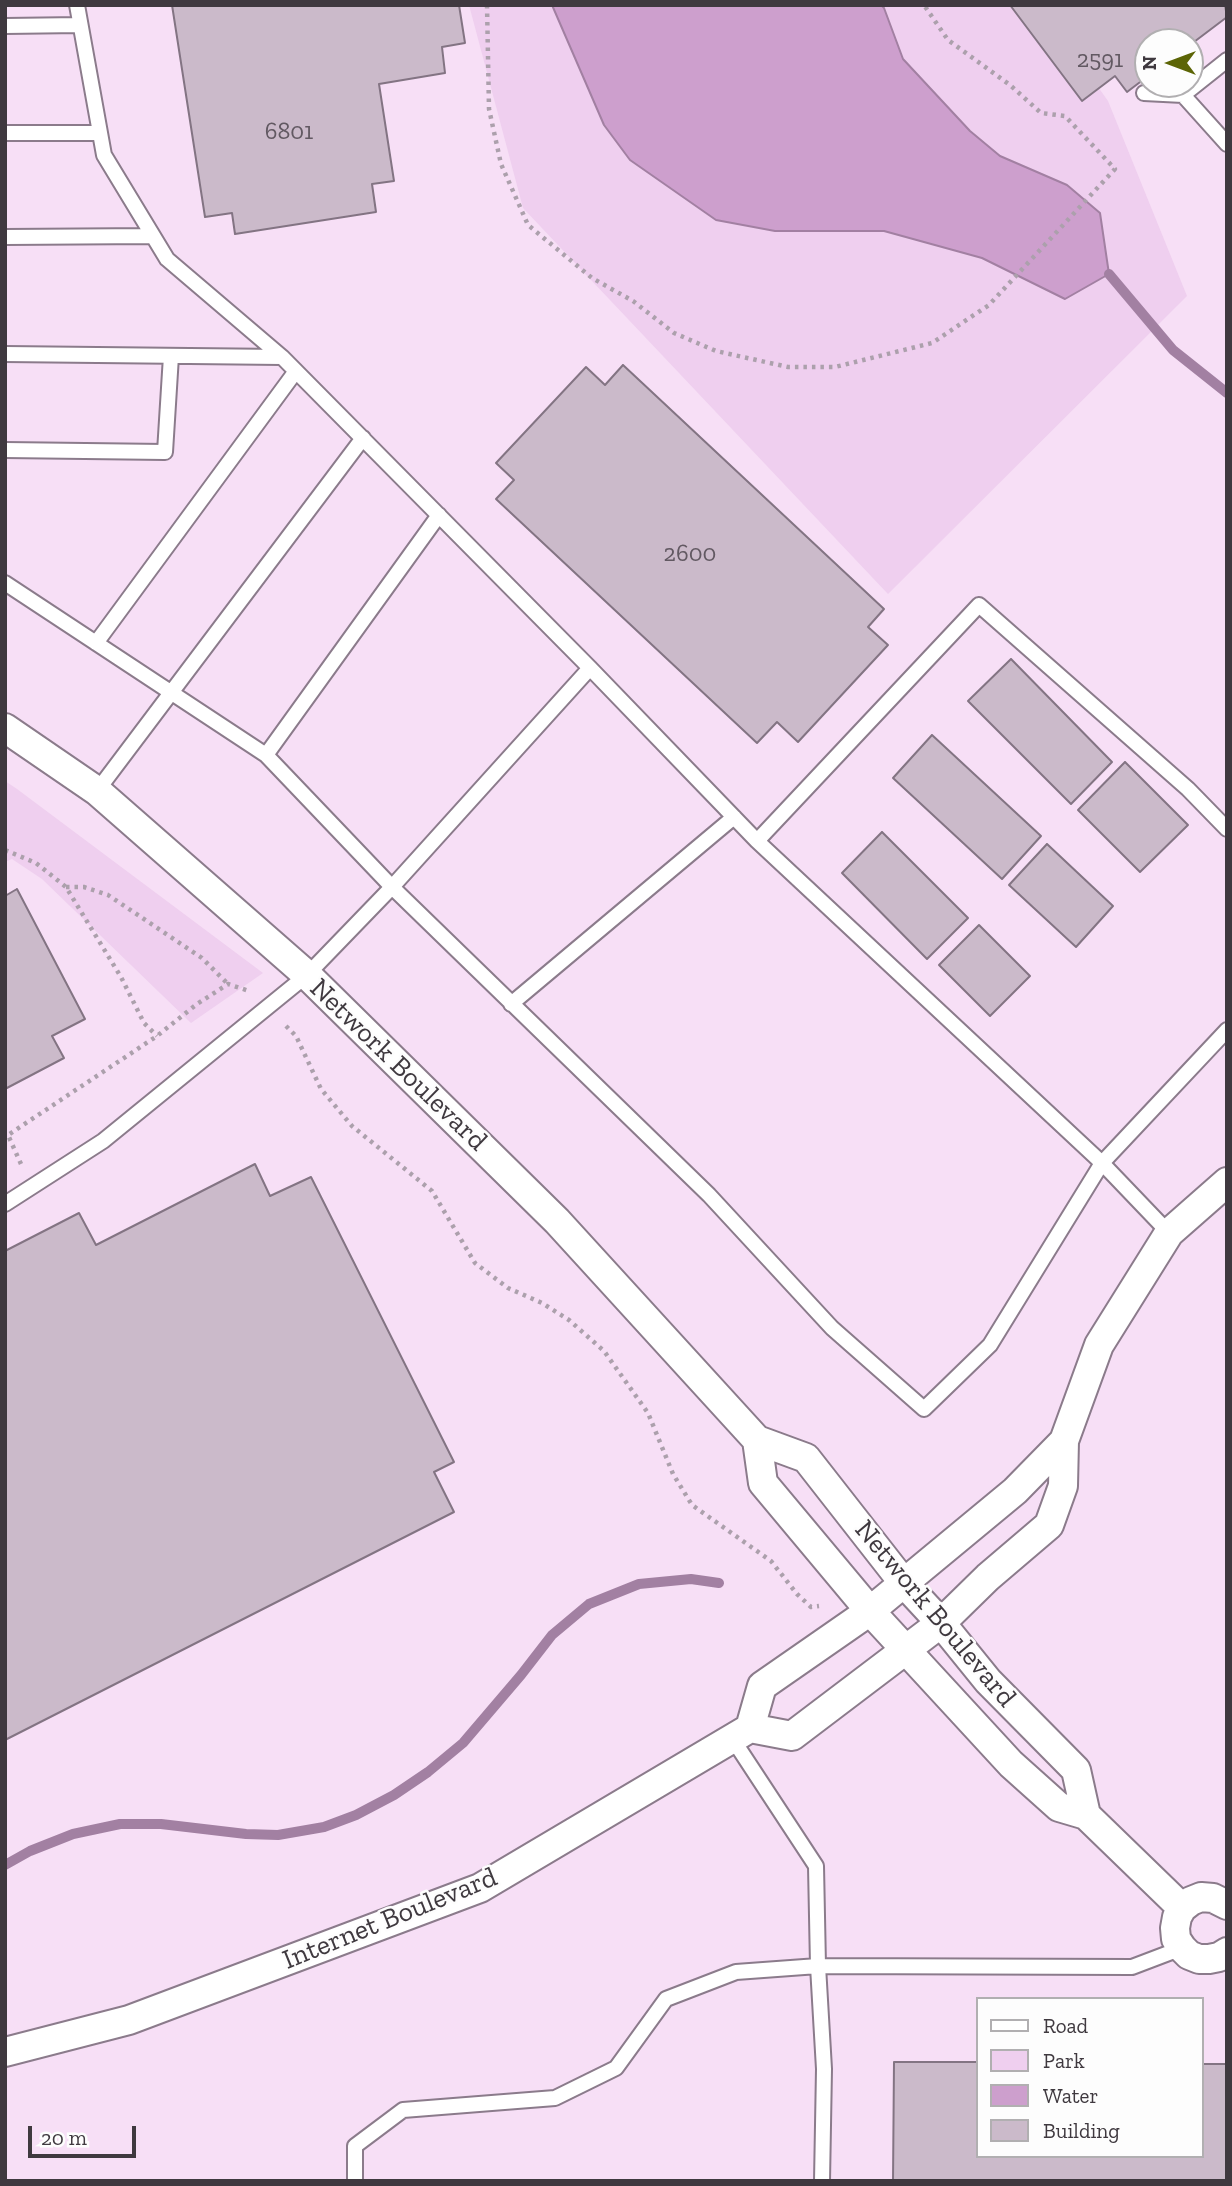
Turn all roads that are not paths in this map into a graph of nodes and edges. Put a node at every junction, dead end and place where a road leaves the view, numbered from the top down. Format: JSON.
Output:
{"nodes":[{"id":1,"x":77,"y":5,"type":"edge"},
{"id":2,"x":80,"y":25,"type":"junction"},
{"id":3,"x":5,"y":26,"type":"edge"},
{"id":4,"x":1227,"y":60,"type":"edge"},
{"id":5,"x":1204,"y":78,"type":"edge"},
{"id":6,"x":1186,"y":98,"type":"edge"},
{"id":7,"x":5,"y":132,"type":"edge"},
{"id":8,"x":100,"y":133,"type":"junction"},
{"id":9,"x":1227,"y":144,"type":"edge"},
{"id":10,"x":153,"y":236,"type":"junction"},
{"id":11,"x":5,"y":237,"type":"edge"},
{"id":12,"x":5,"y":354,"type":"edge"},
{"id":13,"x":171,"y":356,"type":"junction"},
{"id":14,"x":282,"y":357,"type":"junction"},
{"id":15,"x":296,"y":371,"type":"junction"},
{"id":16,"x":363,"y":438,"type":"junction"},
{"id":17,"x":5,"y":450,"type":"edge"},
{"id":18,"x":439,"y":515,"type":"junction"},
{"id":19,"x":5,"y":583,"type":"edge"},
{"id":20,"x":96,"y":643,"type":"junction"},
{"id":21,"x":590,"y":668,"type":"junction"},
{"id":22,"x":170,"y":693,"type":"junction"},
{"id":23,"x":5,"y":728,"type":"edge"},
{"id":24,"x":265,"y":755,"type":"junction"},
{"id":25,"x":97,"y":790,"type":"junction"},
{"id":26,"x":734,"y":817,"type":"junction"},
{"id":27,"x":1227,"y":829,"type":"edge"},
{"id":28,"x":757,"y":841,"type":"junction"},
{"id":29,"x":391,"y":887,"type":"junction"},
{"id":30,"x":307,"y":975,"type":"junction"},
{"id":31,"x":511,"y":1004,"type":"junction"},
{"id":32,"x":1227,"y":1030,"type":"edge"},
{"id":33,"x":1102,"y":1163,"type":"junction"},
{"id":34,"x":1227,"y":1182,"type":"edge"},
{"id":35,"x":5,"y":1204,"type":"edge"},
{"id":36,"x":1168,"y":1233,"type":"junction"},
{"id":37,"x":757,"y":1440,"type":"junction"},
{"id":38,"x":1064,"y":1441,"type":"junction"},
{"id":39,"x":903,"y":1582,"type":"junction"},
{"id":40,"x":870,"y":1611,"type":"junction"},
{"id":41,"x":941,"y":1623,"type":"junction"},
{"id":42,"x":906,"y":1650,"type":"junction"},
{"id":43,"x":741,"y":1733,"type":"junction"},
{"id":44,"x":1086,"y":1815,"type":"junction"},
{"id":45,"x":1226,"y":1902,"type":"edge"},
{"id":46,"x":1182,"y":1908,"type":"junction"},
{"id":47,"x":1182,"y":1948,"type":"junction"},
{"id":48,"x":1227,"y":1952,"type":"edge"},
{"id":49,"x":818,"y":1966,"type":"junction"},
{"id":50,"x":5,"y":2052,"type":"edge"},
{"id":51,"x":355,"y":2181,"type":"edge"},
{"id":52,"x":822,"y":2181,"type":"edge"}],
"edges":[{"from":1,"to":2,"type":"lane"},
{"from":2,"to":3,"type":"lane"},
{"from":2,"to":8,"type":"lane"},
{"from":4,"to":5,"type":"lane"},
{"from":6,"to":9,"type":"lane"},
{"from":7,"to":8,"type":"lane"},
{"from":8,"to":10,"type":"lane"},
{"from":10,"to":11,"type":"lane"},
{"from":10,"to":14,"type":"lane"},
{"from":12,"to":13,"type":"lane"},
{"from":13,"to":14,"type":"lane"},
{"from":13,"to":17,"type":"lane"},
{"from":14,"to":15,"type":"lane"},
{"from":15,"to":16,"type":"lane"},
{"from":15,"to":20,"type":"lane"},
{"from":16,"to":18,"type":"lane"},
{"from":16,"to":22,"type":"lane"},
{"from":18,"to":21,"type":"lane"},
{"from":18,"to":24,"type":"lane"},
{"from":19,"to":20,"type":"lane"},
{"from":20,"to":22,"type":"lane"},
{"from":21,"to":26,"type":"lane"},
{"from":21,"to":29,"type":"lane"},
{"from":22,"to":24,"type":"lane"},
{"from":22,"to":25,"type":"lane"},
{"from":23,"to":25,"type":"street","name":"Network Boulevard"},
{"from":24,"to":29,"type":"lane"},
{"from":25,"to":30,"type":"street","name":"Network Boulevard"},
{"from":26,"to":28,"type":"lane"},
{"from":26,"to":31,"type":"lane"},
{"from":27,"to":28,"type":"lane"},
{"from":28,"to":33,"type":"lane"},
{"from":29,"to":30,"type":"lane"},
{"from":29,"to":31,"type":"lane"},
{"from":30,"to":35,"type":"lane"},
{"from":30,"to":37,"type":"street","name":"Network Boulevard"},
{"from":31,"to":33,"type":"lane"},
{"from":32,"to":33,"type":"lane"},
{"from":33,"to":36,"type":"lane"},
{"from":34,"to":36,"type":"street"},
{"from":36,"to":38,"type":"street"},
{"from":37,"to":39,"type":"street","name":"Network Boulevard"},
{"from":37,"to":40,"type":"street","name":"Network Boulevard"},
{"from":38,"to":39,"type":"street"},
{"from":38,"to":41,"type":"street"},
{"from":39,"to":40,"type":"street"},
{"from":39,"to":41,"type":"street","name":"Network Boulevard"},
{"from":40,"to":42,"type":"street","name":"Network Boulevard"},
{"from":40,"to":43,"type":"street"},
{"from":41,"to":42,"type":"street"},
{"from":41,"to":44,"type":"street","name":"Network Boulevard"},
{"from":42,"to":43,"type":"street"},
{"from":42,"to":44,"type":"street","name":"Network Boulevard"},
{"from":43,"to":49,"type":"lane"},
{"from":43,"to":50,"type":"street","name":"Internet Boulevard"},
{"from":44,"to":46,"type":"street","name":"Network Boulevard"},
{"from":45,"to":46,"type":"street"},
{"from":46,"to":47,"type":"street"},
{"from":47,"to":48,"type":"street"},
{"from":47,"to":49,"type":"lane"},
{"from":49,"to":51,"type":"lane"},
{"from":49,"to":52,"type":"lane"}]}
